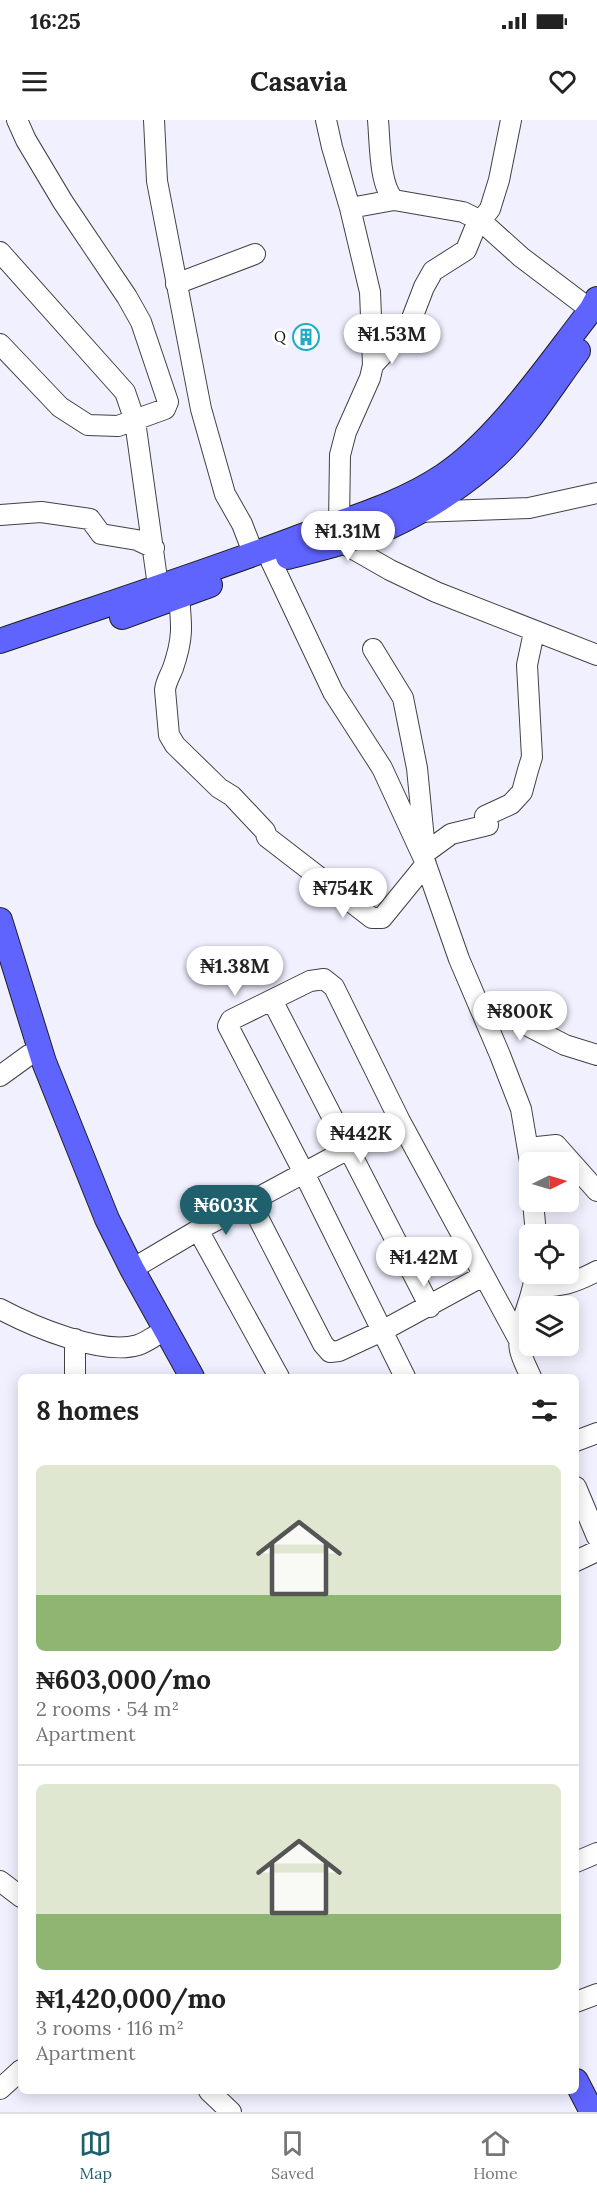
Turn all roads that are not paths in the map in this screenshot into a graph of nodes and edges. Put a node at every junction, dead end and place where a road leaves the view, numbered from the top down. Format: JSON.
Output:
{"nodes":[{"id":1,"x":17,"y":120,"type":"edge"},
{"id":2,"x":154,"y":120,"type":"edge"},
{"id":3,"x":326,"y":120,"type":"edge"},
{"id":4,"x":378,"y":120,"type":"edge"},
{"id":5,"x":511,"y":120,"type":"edge"},
{"id":6,"x":394,"y":200,"type":"junction"},
{"id":7,"x":350,"y":208,"type":"junction"},
{"id":8,"x":481,"y":221,"type":"junction"},
{"id":9,"x":0,"y":252,"type":"edge"},
{"id":10,"x":255,"y":254,"type":"dead end"},
{"id":11,"x":176,"y":284,"type":"junction"},
{"id":12,"x":595,"y":311,"type":"edge"},
{"id":13,"x":0,"y":344,"type":"edge"},
{"id":14,"x":373,"y":365,"type":"junction"},
{"id":15,"x":135,"y":421,"type":"junction"},
{"id":16,"x":597,"y":493,"type":"edge"},
{"id":17,"x":417,"y":513,"type":"junction"},
{"id":18,"x":0,"y":515,"type":"edge"},
{"id":19,"x":340,"y":532,"type":"junction"},
{"id":20,"x":154,"y":548,"type":"junction"},
{"id":21,"x":263,"y":558,"type":"junction"},
{"id":22,"x":169,"y":592,"type":"junction"},
{"id":23,"x":534,"y":632,"type":"junction"},
{"id":24,"x":0,"y":641,"type":"edge"},
{"id":25,"x":373,"y":649,"type":"dead end"},
{"id":26,"x":597,"y":656,"type":"edge"},
{"id":27,"x":0,"y":658,"type":"edge"},
{"id":28,"x":425,"y":859,"type":"junction"},
{"id":29,"x":0,"y":920,"type":"edge"},
{"id":30,"x":0,"y":964,"type":"edge"},
{"id":31,"x":475,"y":998,"type":"junction"},
{"id":32,"x":272,"y":1000,"type":"junction"},
{"id":33,"x":29,"y":1055,"type":"junction"},
{"id":34,"x":597,"y":1055,"type":"edge"},
{"id":35,"x":0,"y":1076,"type":"edge"},
{"id":36,"x":400,"y":1121,"type":"junction"},
{"id":37,"x":350,"y":1148,"type":"junction"},
{"id":38,"x":528,"y":1152,"type":"edge"},
{"id":39,"x":537,"y":1152,"type":"edge"},
{"id":40,"x":562,"y":1152,"type":"edge"},
{"id":41,"x":579,"y":1171,"type":"edge"},
{"id":42,"x":304,"y":1173,"type":"junction"},
{"id":43,"x":597,"y":1191,"type":"edge"},
{"id":44,"x":250,"y":1202,"type":"junction"},
{"id":45,"x":198,"y":1230,"type":"junction"},
{"id":46,"x":132,"y":1269,"type":"junction"},
{"id":47,"x":597,"y":1271,"type":"edge"},
{"id":48,"x":483,"y":1276,"type":"junction"},
{"id":49,"x":579,"y":1279,"type":"edge"},
{"id":50,"x":429,"y":1306,"type":"junction"},
{"id":51,"x":0,"y":1309,"type":"edge"},
{"id":52,"x":382,"y":1332,"type":"junction"},
{"id":53,"x":155,"y":1336,"type":"junction"},
{"id":54,"x":75,"y":1339,"type":"junction"},
{"id":55,"x":519,"y":1340,"type":"edge"},
{"id":56,"x":522,"y":1356,"type":"edge"},
{"id":57,"x":75,"y":1374,"type":"edge"},
{"id":58,"x":175,"y":1374,"type":"edge"},
{"id":59,"x":190,"y":1374,"type":"edge"},
{"id":60,"x":277,"y":1374,"type":"edge"},
{"id":61,"x":403,"y":1374,"type":"edge"},
{"id":62,"x":530,"y":1374,"type":"edge"},
{"id":63,"x":597,"y":1433,"type":"edge"},
{"id":64,"x":579,"y":1440,"type":"edge"},
{"id":65,"x":579,"y":1497,"type":"edge"},
{"id":66,"x":597,"y":1538,"type":"edge"},
{"id":67,"x":597,"y":1551,"type":"edge"},
{"id":68,"x":579,"y":1560,"type":"edge"},
{"id":69,"x":597,"y":1853,"type":"edge"},
{"id":70,"x":579,"y":1861,"type":"edge"},
{"id":71,"x":0,"y":1881,"type":"edge"},
{"id":72,"x":18,"y":1895,"type":"edge"},
{"id":73,"x":597,"y":1993,"type":"edge"},
{"id":74,"x":597,"y":2000,"type":"edge"},
{"id":75,"x":579,"y":2001,"type":"edge"},
{"id":76,"x":18,"y":2073,"type":"edge"},
{"id":77,"x":579,"y":2087,"type":"edge"},
{"id":78,"x":0,"y":2089,"type":"edge"},
{"id":79,"x":212,"y":2094,"type":"edge"},
{"id":80,"x":567,"y":2094,"type":"edge"},
{"id":81,"x":589,"y":2109,"type":"edge"},
{"id":82,"x":231,"y":2112,"type":"edge"}],
"edges":[{"from":1,"to":15,"type":"street"},
{"from":2,"to":11,"type":"street"},
{"from":3,"to":7,"type":"street"},
{"from":4,"to":6,"type":"street"},
{"from":5,"to":8,"type":"street"},
{"from":6,"to":7,"type":"street"},
{"from":6,"to":8,"type":"street"},
{"from":7,"to":14,"type":"street"},
{"from":8,"to":12,"type":"street"},
{"from":8,"to":14,"type":"street"},
{"from":9,"to":15,"type":"street"},
{"from":10,"to":11,"type":"street"},
{"from":11,"to":21,"type":"street"},
{"from":12,"to":17,"type":"main road"},
{"from":12,"to":19,"type":"main road"},
{"from":13,"to":15,"type":"street"},
{"from":14,"to":19,"type":"street"},
{"from":15,"to":20,"type":"street"},
{"from":16,"to":17,"type":"street"},
{"from":17,"to":19,"type":"main road"},
{"from":18,"to":20,"type":"street"},
{"from":19,"to":21,"type":"main road"},
{"from":19,"to":23,"type":"street"},
{"from":20,"to":22,"type":"street"},
{"from":21,"to":22,"type":"main road"},
{"from":21,"to":28,"type":"street"},
{"from":22,"to":24,"type":"main road"},
{"from":22,"to":27,"type":"main road"},
{"from":22,"to":28,"type":"street"},
{"from":23,"to":26,"type":"street"},
{"from":23,"to":28,"type":"street"},
{"from":25,"to":28,"type":"street"},
{"from":28,"to":31,"type":"street"},
{"from":29,"to":46,"type":"main road"},
{"from":30,"to":33,"type":"main road"},
{"from":31,"to":34,"type":"street"},
{"from":31,"to":38,"type":"street"},
{"from":32,"to":36,"type":"street"},
{"from":32,"to":37,"type":"street"},
{"from":32,"to":42,"type":"street"},
{"from":33,"to":35,"type":"street"},
{"from":33,"to":53,"type":"main road"},
{"from":36,"to":37,"type":"street"},
{"from":36,"to":48,"type":"street"},
{"from":37,"to":42,"type":"street"},
{"from":37,"to":50,"type":"street"},
{"from":39,"to":40,"type":"street"},
{"from":41,"to":43,"type":"street"},
{"from":42,"to":44,"type":"street"},
{"from":42,"to":52,"type":"street"},
{"from":44,"to":45,"type":"street"},
{"from":44,"to":52,"type":"street"},
{"from":45,"to":46,"type":"street"},
{"from":45,"to":60,"type":"street"},
{"from":46,"to":59,"type":"main road"},
{"from":47,"to":49,"type":"street"},
{"from":48,"to":50,"type":"street"},
{"from":48,"to":55,"type":"street"},
{"from":50,"to":52,"type":"street"},
{"from":51,"to":54,"type":"street"},
{"from":52,"to":61,"type":"street"},
{"from":53,"to":54,"type":"street"},
{"from":53,"to":58,"type":"main road"},
{"from":54,"to":57,"type":"street"},
{"from":56,"to":62,"type":"street"},
{"from":63,"to":64,"type":"street"},
{"from":65,"to":66,"type":"street"},
{"from":67,"to":68,"type":"street"},
{"from":69,"to":70,"type":"street"},
{"from":71,"to":72,"type":"street"},
{"from":73,"to":74,"type":"street"},
{"from":73,"to":75,"type":"street"},
{"from":76,"to":78,"type":"street"},
{"from":77,"to":81,"type":"main road"},
{"from":79,"to":82,"type":"street"},
{"from":80,"to":81,"type":"main road"}]}
